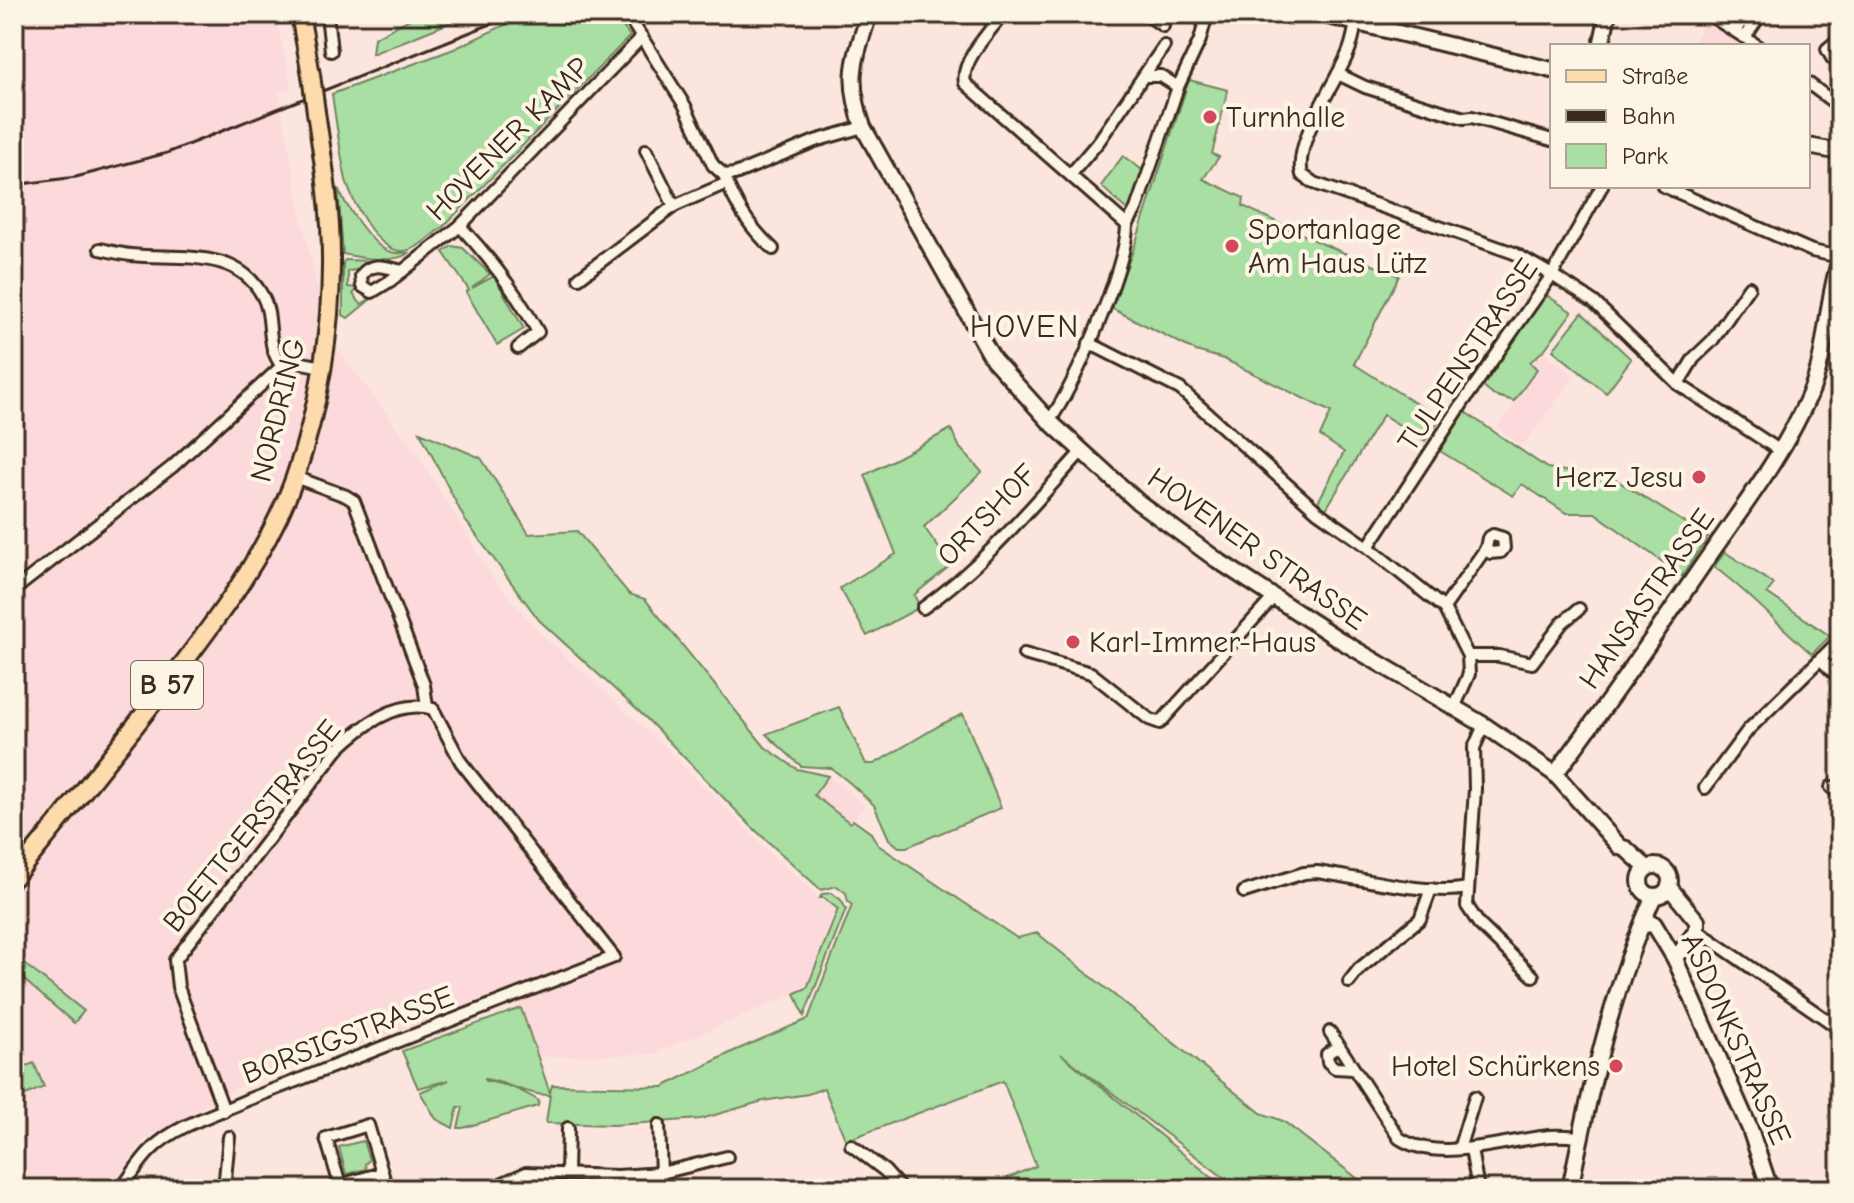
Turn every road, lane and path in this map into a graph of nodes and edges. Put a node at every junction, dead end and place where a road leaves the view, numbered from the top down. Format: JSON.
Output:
{"nodes":[{"id":1,"x":300,"y":14,"type":"edge"},
{"id":2,"x":327,"y":14,"type":"edge"},
{"id":3,"x":627,"y":14,"type":"edge"},
{"id":4,"x":869,"y":14,"type":"edge"},
{"id":5,"x":1003,"y":14,"type":"edge"},
{"id":6,"x":1146,"y":14,"type":"edge"},
{"id":7,"x":1207,"y":14,"type":"edge"},
{"id":8,"x":1320,"y":14,"type":"edge"},
{"id":9,"x":1608,"y":14,"type":"edge"},
{"id":10,"x":1708,"y":14,"type":"edge"},
{"id":11,"x":1761,"y":14,"type":"edge"},
{"id":12,"x":1356,"y":23,"type":"junction"},
{"id":13,"x":1163,"y":26,"type":"dead end"},
{"id":14,"x":1745,"y":31,"type":"junction"},
{"id":15,"x":642,"y":37,"type":"junction"},
{"id":16,"x":1838,"y":43,"type":"edge"},
{"id":17,"x":1601,"y":44,"type":"edge"},
{"id":18,"x":1756,"y":44,"type":"edge"},
{"id":19,"x":1164,"y":46,"type":"dead end"},
{"id":20,"x":331,"y":51,"type":"dead end"},
{"id":21,"x":1840,"y":56,"type":"edge"},
{"id":22,"x":1550,"y":70,"type":"edge"},
{"id":23,"x":1338,"y":74,"type":"junction"},
{"id":24,"x":1145,"y":76,"type":"junction"},
{"id":25,"x":1810,"y":84,"type":"edge"},
{"id":26,"x":1178,"y":87,"type":"junction"},
{"id":27,"x":1840,"y":107,"type":"edge"},
{"id":28,"x":863,"y":127,"type":"junction"},
{"id":29,"x":1550,"y":139,"type":"edge"},
{"id":30,"x":1810,"y":146,"type":"edge"},
{"id":31,"x":646,"y":150,"type":"dead end"},
{"id":32,"x":1840,"y":152,"type":"edge"},
{"id":33,"x":1071,"y":174,"type":"junction"},
{"id":34,"x":726,"y":179,"type":"junction"},
{"id":35,"x":1601,"y":188,"type":"edge"},
{"id":36,"x":1668,"y":188,"type":"edge"},
{"id":37,"x":674,"y":206,"type":"junction"},
{"id":38,"x":1127,"y":225,"type":"junction"},
{"id":39,"x":460,"y":226,"type":"junction"},
{"id":40,"x":100,"y":249,"type":"dead end"},
{"id":41,"x":773,"y":249,"type":"dead end"},
{"id":42,"x":1840,"y":259,"type":"edge"},
{"id":43,"x":403,"y":271,"type":"dead end"},
{"id":44,"x":1552,"y":275,"type":"junction"},
{"id":45,"x":579,"y":278,"type":"dead end"},
{"id":46,"x":1749,"y":287,"type":"dead end"},
{"id":47,"x":1089,"y":343,"type":"junction"},
{"id":48,"x":518,"y":348,"type":"dead end"},
{"id":49,"x":282,"y":366,"type":"junction"},
{"id":50,"x":322,"y":367,"type":"junction"},
{"id":51,"x":1678,"y":384,"type":"junction"},
{"id":52,"x":1049,"y":421,"type":"junction"},
{"id":53,"x":1779,"y":450,"type":"junction"},
{"id":54,"x":1082,"y":451,"type":"junction"},
{"id":55,"x":295,"y":477,"type":"junction"},
{"id":56,"x":1368,"y":547,"type":"junction"},
{"id":57,"x":1486,"y":548,"type":"dead end"},
{"id":58,"x":14,"y":590,"type":"edge"},
{"id":59,"x":1273,"y":598,"type":"junction"},
{"id":60,"x":923,"y":608,"type":"dead end"},
{"id":61,"x":1444,"y":608,"type":"junction"},
{"id":62,"x":1579,"y":609,"type":"dead end"},
{"id":63,"x":1840,"y":640,"type":"edge"},
{"id":64,"x":1024,"y":654,"type":"dead end"},
{"id":65,"x":1468,"y":656,"type":"junction"},
{"id":66,"x":1820,"y":659,"type":"junction"},
{"id":67,"x":1840,"y":679,"type":"edge"},
{"id":68,"x":1455,"y":706,"type":"junction"},
{"id":69,"x":427,"y":707,"type":"junction"},
{"id":70,"x":1484,"y":725,"type":"junction"},
{"id":71,"x":1555,"y":774,"type":"junction"},
{"id":72,"x":1831,"y":787,"type":"dead end"},
{"id":73,"x":1705,"y":788,"type":"dead end"},
{"id":74,"x":1840,"y":795,"type":"edge"},
{"id":75,"x":1644,"y":872,"type":"junction"},
{"id":76,"x":14,"y":877,"type":"edge"},
{"id":77,"x":1466,"y":888,"type":"junction"},
{"id":78,"x":1431,"y":889,"type":"junction"},
{"id":79,"x":1244,"y":892,"type":"dead end"},
{"id":80,"x":1658,"y":892,"type":"junction"},
{"id":81,"x":1642,"y":925,"type":"junction"},
{"id":82,"x":1697,"y":930,"type":"junction"},
{"id":83,"x":1631,"y":950,"type":"junction"},
{"id":84,"x":1675,"y":959,"type":"junction"},
{"id":85,"x":1533,"y":976,"type":"dead end"},
{"id":86,"x":1349,"y":982,"type":"dead end"},
{"id":87,"x":1840,"y":1014,"type":"edge"},
{"id":88,"x":1837,"y":1027,"type":"edge"},
{"id":89,"x":1330,"y":1032,"type":"dead end"},
{"id":90,"x":1338,"y":1046,"type":"junction"},
{"id":91,"x":1353,"y":1069,"type":"junction"},
{"id":92,"x":1475,"y":1097,"type":"dead end"},
{"id":93,"x":224,"y":1111,"type":"junction"},
{"id":94,"x":659,"y":1125,"type":"dead end"},
{"id":95,"x":568,"y":1128,"type":"dead end"},
{"id":96,"x":229,"y":1137,"type":"dead end"},
{"id":97,"x":1580,"y":1137,"type":"junction"},
{"id":98,"x":851,"y":1145,"type":"dead end"},
{"id":99,"x":1459,"y":1149,"type":"junction"},
{"id":100,"x":1471,"y":1149,"type":"junction"},
{"id":101,"x":727,"y":1157,"type":"dead end"},
{"id":102,"x":382,"y":1173,"type":"junction"},
{"id":103,"x":661,"y":1173,"type":"junction"},
{"id":104,"x":567,"y":1174,"type":"junction"},
{"id":105,"x":507,"y":1186,"type":"edge"},
{"id":106,"x":121,"y":1189,"type":"edge"},
{"id":107,"x":224,"y":1189,"type":"edge"},
{"id":108,"x":387,"y":1189,"type":"edge"},
{"id":109,"x":489,"y":1189,"type":"edge"},
{"id":110,"x":660,"y":1189,"type":"edge"},
{"id":111,"x":901,"y":1189,"type":"edge"},
{"id":112,"x":1478,"y":1189,"type":"edge"},
{"id":113,"x":1570,"y":1189,"type":"edge"},
{"id":114,"x":1770,"y":1189,"type":"edge"}],
"edges":[{"from":1,"to":50,"type":"main road","name":"NORDRING","number":"B 57","bridge":true},
{"from":2,"to":20,"type":"street"},
{"from":3,"to":15,"type":"street"},
{"from":4,"to":28,"type":"street","name":"HOVENER STRASSE"},
{"from":5,"to":33,"type":"street"},
{"from":6,"to":13,"type":"street"},
{"from":7,"to":26,"type":"street"},
{"from":8,"to":12,"type":"street"},
{"from":9,"to":17,"type":"street"},
{"from":10,"to":14,"type":"street"},
{"from":11,"to":14,"type":"street"},
{"from":12,"to":22,"type":"street"},
{"from":12,"to":23,"type":"street"},
{"from":14,"to":18,"type":"street"},
{"from":15,"to":34,"type":"street"},
{"from":15,"to":39,"type":"street","name":"HOVENER KAMP"},
{"from":16,"to":21,"type":"street"},
{"from":19,"to":24,"type":"street"},
{"from":23,"to":29,"type":"street"},
{"from":23,"to":44,"type":"street"},
{"from":24,"to":26,"type":"street"},
{"from":24,"to":33,"type":"street"},
{"from":25,"to":27,"type":"street"},
{"from":26,"to":38,"type":"street"},
{"from":28,"to":34,"type":"street"},
{"from":28,"to":52,"type":"street","name":"HOVENER STRASSE"},
{"from":30,"to":32,"type":"street"},
{"from":31,"to":37,"type":"street"},
{"from":33,"to":38,"type":"street"},
{"from":34,"to":37,"type":"street"},
{"from":34,"to":41,"type":"street"},
{"from":35,"to":44,"type":"street","name":"TULPENSTRASSE"},
{"from":36,"to":42,"type":"street"},
{"from":37,"to":45,"type":"street"},
{"from":38,"to":47,"type":"street"},
{"from":39,"to":43,"type":"street","name":"HOVENER KAMP"},
{"from":39,"to":48,"type":"street"},
{"from":40,"to":49,"type":"street"},
{"from":42,"to":53,"type":"street","name":"HANSASTRASSE"},
{"from":44,"to":51,"type":"street"},
{"from":44,"to":56,"type":"street","name":"TULPENSTRASSE"},
{"from":46,"to":51,"type":"street"},
{"from":47,"to":52,"type":"street"},
{"from":47,"to":56,"type":"street"},
{"from":49,"to":50,"type":"street"},
{"from":49,"to":58,"type":"street"},
{"from":50,"to":55,"type":"main road","name":"NORDRING","number":"B 57"},
{"from":51,"to":53,"type":"street"},
{"from":52,"to":54,"type":"street","name":"HOVENER STRASSE"},
{"from":53,"to":71,"type":"street","name":"HANSASTRASSE"},
{"from":54,"to":59,"type":"street","name":"HOVENER STRASSE"},
{"from":54,"to":60,"type":"street","name":"ORTSHOF"},
{"from":55,"to":69,"type":"street"},
{"from":55,"to":76,"type":"main road","name":"NORDRING","number":"B 57"},
{"from":56,"to":61,"type":"street"},
{"from":57,"to":61,"type":"street"},
{"from":59,"to":64,"type":"street"},
{"from":59,"to":68,"type":"street","name":"HOVENER STRASSE"},
{"from":61,"to":65,"type":"street"},
{"from":62,"to":65,"type":"street"},
{"from":63,"to":66,"type":"street"},
{"from":65,"to":68,"type":"street"},
{"from":66,"to":67,"type":"street"},
{"from":66,"to":73,"type":"street"},
{"from":68,"to":70,"type":"street","name":"HOVENER STRASSE"},
{"from":69,"to":93,"type":"street","name":"BOETTGERSTRASSE"},
{"from":69,"to":93,"type":"street","name":"BORSIGSTRASSE"},
{"from":70,"to":71,"type":"street","name":"HOVENER STRASSE"},
{"from":70,"to":77,"type":"street"},
{"from":71,"to":75,"type":"street","name":"HOVENER STRASSE"},
{"from":72,"to":74,"type":"street"},
{"from":75,"to":80,"type":"street"},
{"from":75,"to":80,"type":"street"},
{"from":77,"to":78,"type":"street"},
{"from":77,"to":85,"type":"street"},
{"from":78,"to":79,"type":"street"},
{"from":78,"to":86,"type":"street"},
{"from":80,"to":81,"type":"street"},
{"from":80,"to":82,"type":"street"},
{"from":80,"to":83,"type":"street"},
{"from":81,"to":83,"type":"street"},
{"from":81,"to":84,"type":"street","name":"ASDONKSTRASSE"},
{"from":82,"to":84,"type":"street"},
{"from":82,"to":88,"type":"street"},
{"from":83,"to":97,"type":"street"},
{"from":84,"to":114,"type":"street","name":"ASDONKSTRASSE"},
{"from":87,"to":88,"type":"street"},
{"from":89,"to":90,"type":"street"},
{"from":90,"to":91,"type":"street"},
{"from":90,"to":91,"type":"street"},
{"from":91,"to":99,"type":"street"},
{"from":92,"to":99,"type":"street"},
{"from":93,"to":106,"type":"street","name":"BORSIGSTRASSE"},
{"from":94,"to":103,"type":"street"},
{"from":95,"to":104,"type":"street"},
{"from":96,"to":107,"type":"street"},
{"from":97,"to":100,"type":"street"},
{"from":97,"to":113,"type":"street"},
{"from":98,"to":111,"type":"street"},
{"from":99,"to":100,"type":"street"},
{"from":100,"to":112,"type":"street"},
{"from":101,"to":103,"type":"street"},
{"from":102,"to":102,"type":"street"},
{"from":102,"to":108,"type":"street"},
{"from":103,"to":104,"type":"street"},
{"from":103,"to":110,"type":"street"},
{"from":104,"to":105,"type":"street"},
{"from":105,"to":109,"type":"street"}]}
